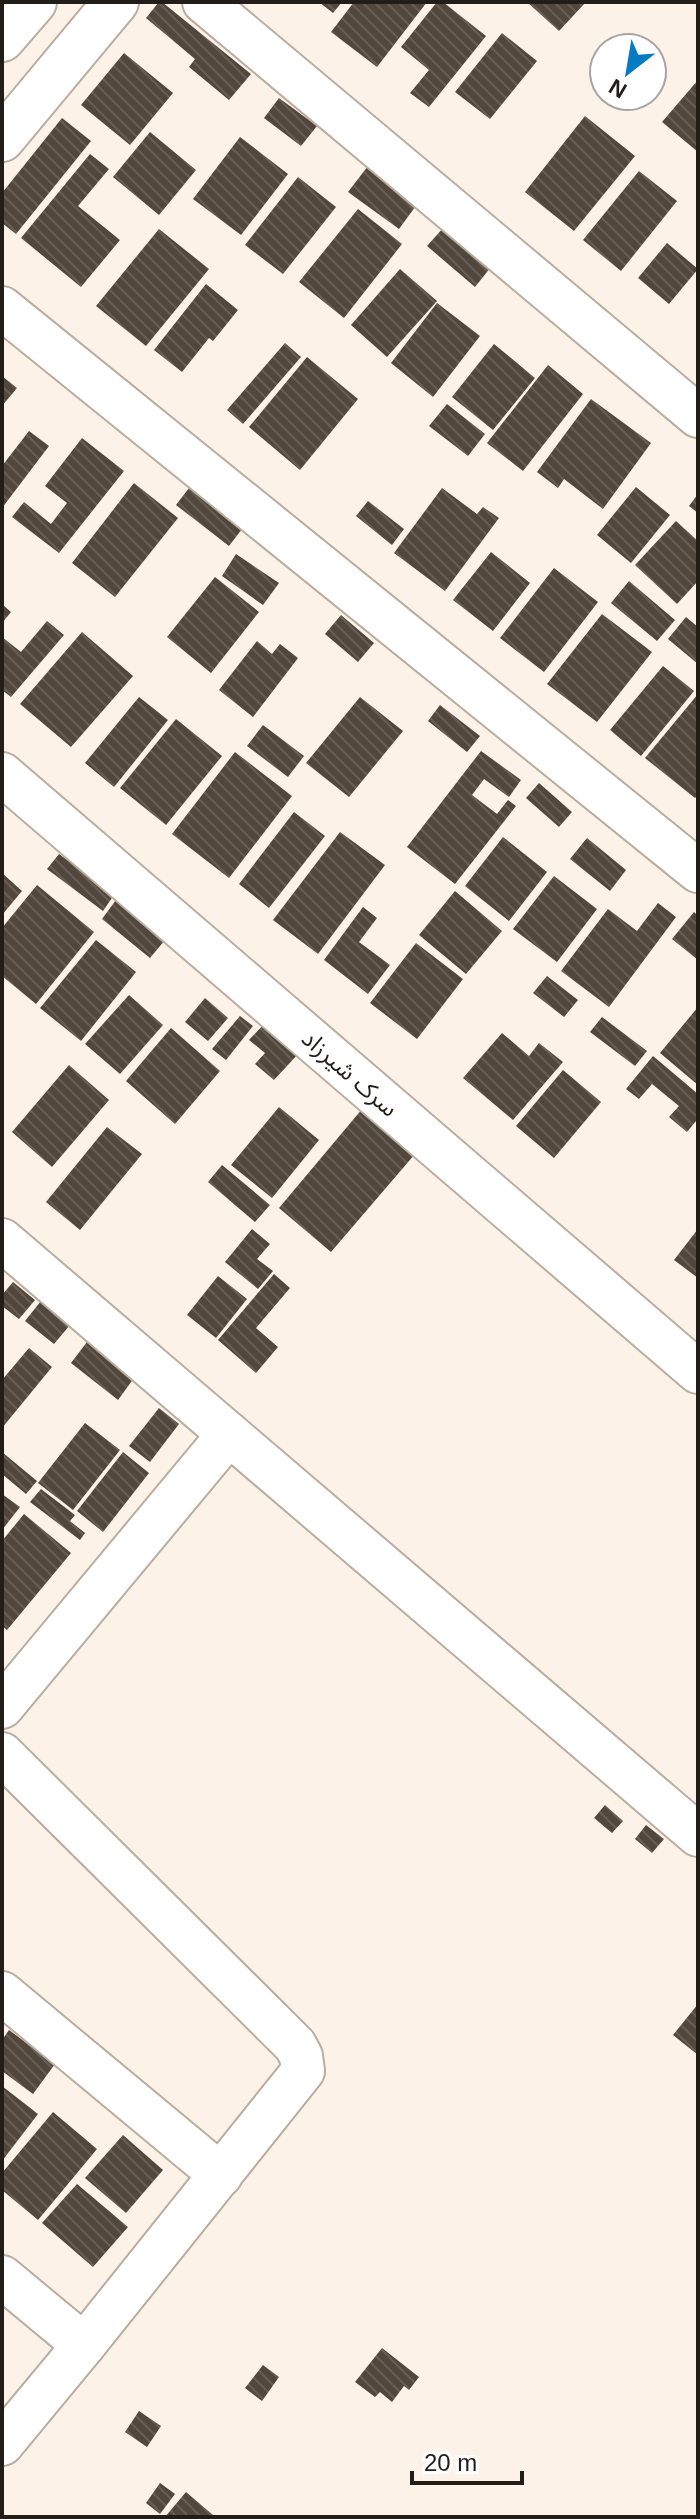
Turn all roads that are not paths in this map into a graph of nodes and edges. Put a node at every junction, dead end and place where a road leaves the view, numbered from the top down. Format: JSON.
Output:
{"nodes":[{"id":1,"x":34,"y":2,"type":"edge"},
{"id":2,"x":116,"y":2,"type":"edge"},
{"id":3,"x":204,"y":2,"type":"edge"},
{"id":4,"x":2,"y":39,"type":"edge"},
{"id":5,"x":2,"y":139,"type":"edge"},
{"id":6,"x":2,"y":308,"type":"edge"},
{"id":7,"x":698,"y":416,"type":"edge"},
{"id":8,"x":2,"y":774,"type":"edge"},
{"id":9,"x":698,"y":871,"type":"edge"},
{"id":10,"x":2,"y":1240,"type":"edge"},
{"id":11,"x":698,"y":1372,"type":"edge"},
{"id":12,"x":229,"y":1434,"type":"junction"},
{"id":13,"x":2,"y":1707,"type":"edge"},
{"id":14,"x":2,"y":1754,"type":"edge"},
{"id":15,"x":698,"y":1835,"type":"edge"},
{"id":16,"x":2,"y":1993,"type":"edge"},
{"id":17,"x":221,"y":2175,"type":"junction"},
{"id":18,"x":2,"y":2277,"type":"edge"},
{"id":19,"x":84,"y":2345,"type":"junction"},
{"id":20,"x":2,"y":2444,"type":"edge"}],
"edges":[{"from":1,"to":4,"type":"street"},
{"from":2,"to":5,"type":"street"},
{"from":3,"to":7,"type":"street"},
{"from":6,"to":9,"type":"street"},
{"from":8,"to":11,"type":"street","name":"سرک شیرزاد"},
{"from":10,"to":12,"type":"street"},
{"from":12,"to":13,"type":"street"},
{"from":12,"to":15,"type":"street"},
{"from":14,"to":17,"type":"street"},
{"from":16,"to":17,"type":"street"},
{"from":17,"to":19,"type":"street"},
{"from":18,"to":19,"type":"street"},
{"from":19,"to":20,"type":"street"}]}
